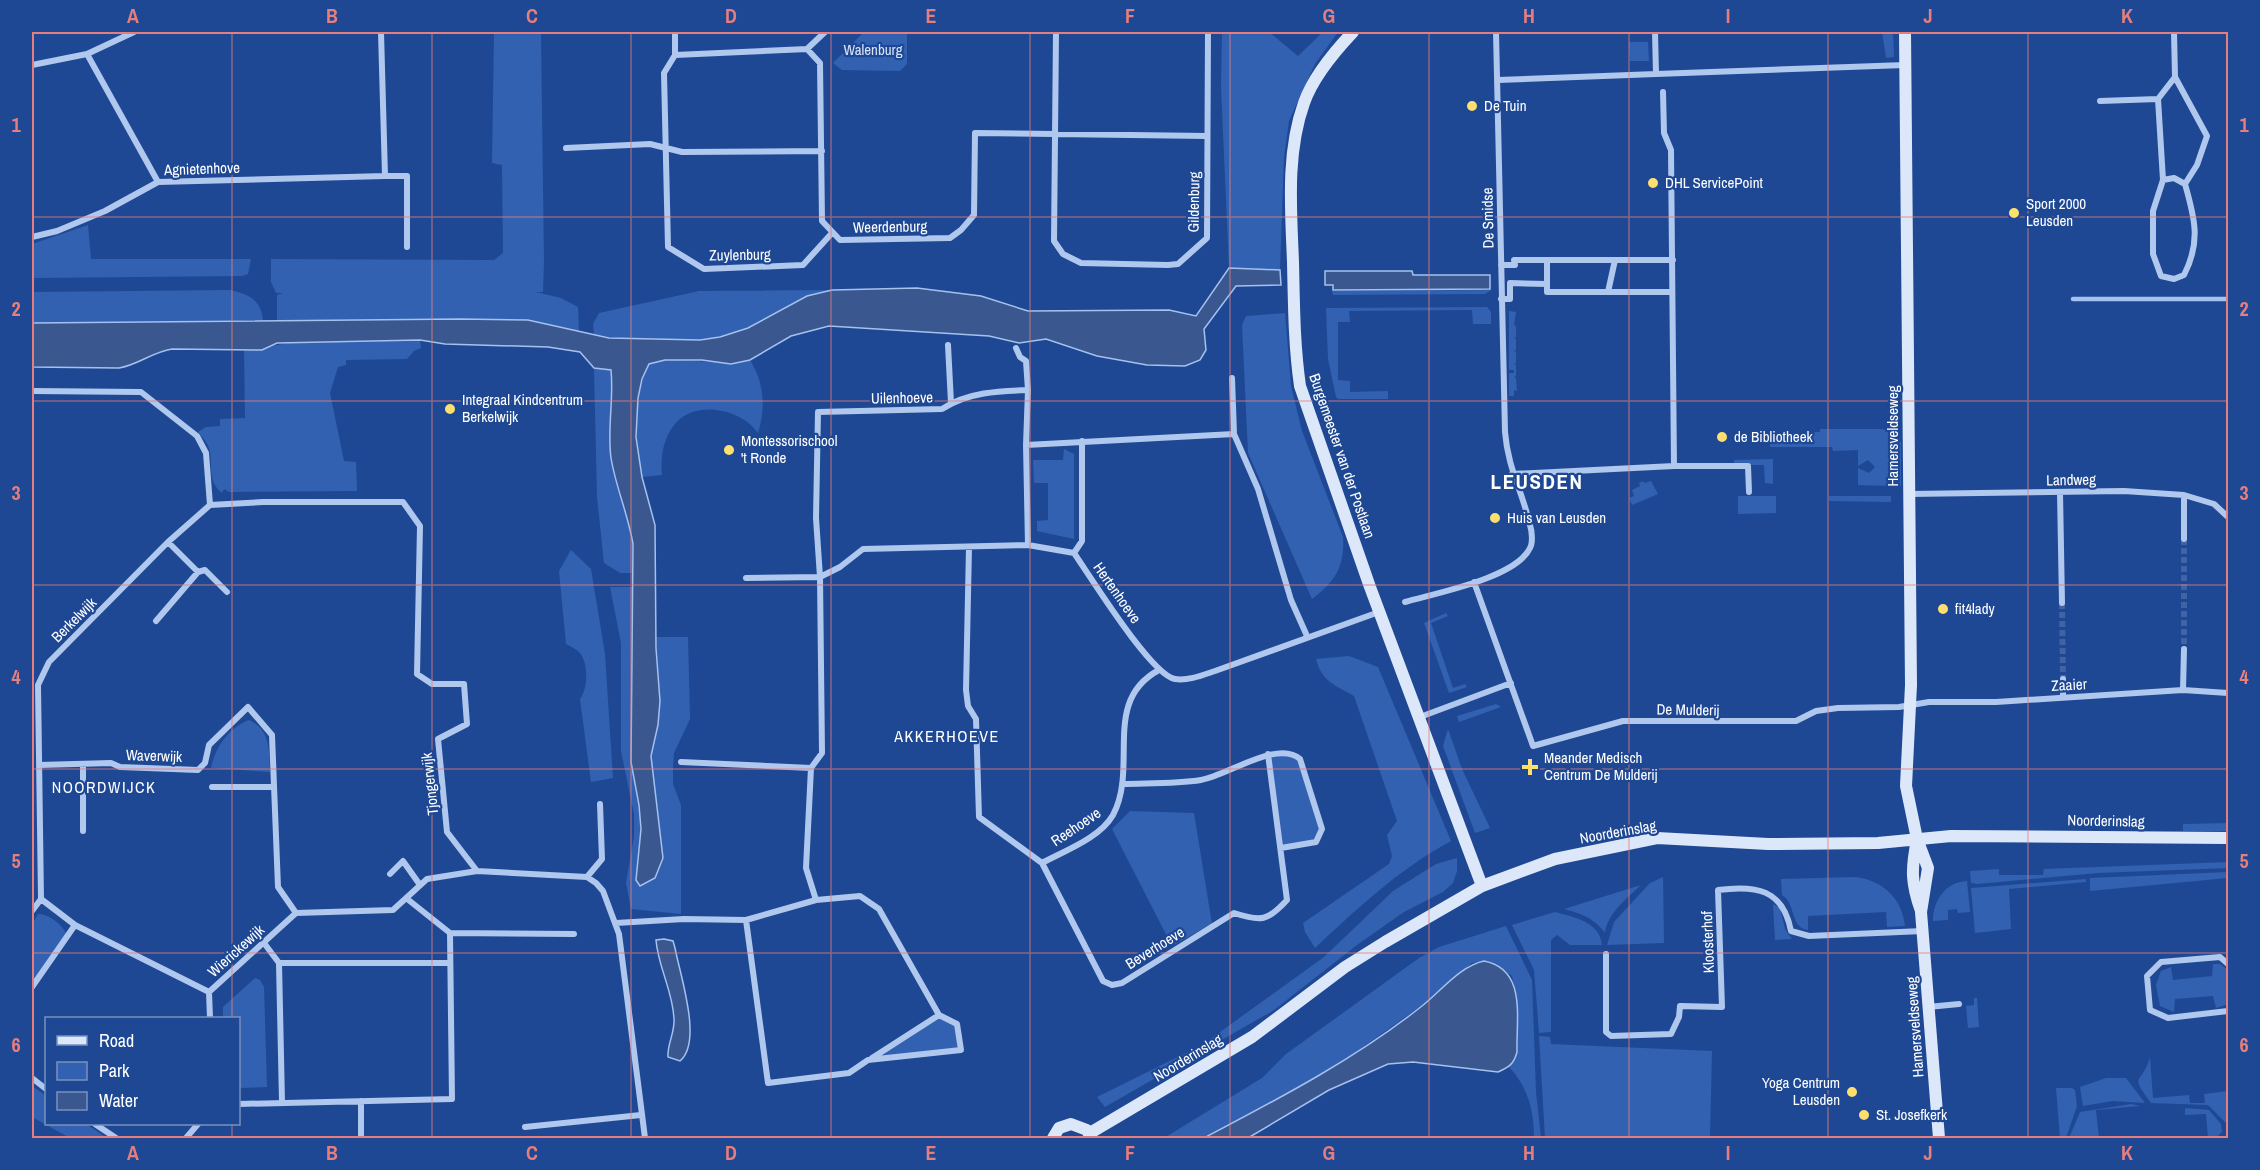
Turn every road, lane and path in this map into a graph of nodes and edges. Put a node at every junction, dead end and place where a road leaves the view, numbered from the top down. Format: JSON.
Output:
{"nodes":[{"id":1,"x":134,"y":32,"type":"edge"},
{"id":2,"x":381,"y":32,"type":"edge"},
{"id":3,"x":675,"y":32,"type":"edge"},
{"id":4,"x":825,"y":32,"type":"edge"},
{"id":5,"x":1056,"y":32,"type":"edge"},
{"id":6,"x":1208,"y":32,"type":"edge"},
{"id":7,"x":1353,"y":32,"type":"edge"},
{"id":8,"x":1496,"y":32,"type":"edge"},
{"id":9,"x":1655,"y":32,"type":"edge"},
{"id":10,"x":1905,"y":32,"type":"edge"},
{"id":11,"x":2174,"y":32,"type":"edge"},
{"id":12,"x":125,"y":33,"type":"edge"},
{"id":13,"x":807,"y":49,"type":"junction"},
{"id":14,"x":87,"y":54,"type":"junction"},
{"id":15,"x":675,"y":55,"type":"junction"},
{"id":16,"x":1905,"y":65,"type":"junction"},
{"id":17,"x":32,"y":66,"type":"edge"},
{"id":18,"x":1656,"y":74,"type":"junction"},
{"id":19,"x":2175,"y":77,"type":"junction"},
{"id":20,"x":1498,"y":80,"type":"junction"},
{"id":21,"x":1663,"y":92,"type":"dead end"},
{"id":22,"x":2158,"y":99,"type":"junction"},
{"id":23,"x":2100,"y":101,"type":"dead end"},
{"id":24,"x":1054,"y":134,"type":"junction"},
{"id":25,"x":1207,"y":136,"type":"junction"},
{"id":26,"x":666,"y":147,"type":"junction"},
{"id":27,"x":566,"y":148,"type":"dead end"},
{"id":28,"x":822,"y":151,"type":"junction"},
{"id":29,"x":385,"y":176,"type":"junction"},
{"id":30,"x":2163,"y":180,"type":"junction"},
{"id":31,"x":158,"y":182,"type":"junction"},
{"id":32,"x":2185,"y":184,"type":"junction"},
{"id":33,"x":832,"y":233,"type":"junction"},
{"id":34,"x":32,"y":237,"type":"edge"},
{"id":35,"x":407,"y":247,"type":"dead end"},
{"id":36,"x":1547,"y":260,"type":"junction"},
{"id":37,"x":1615,"y":260,"type":"junction"},
{"id":38,"x":1673,"y":260,"type":"junction"},
{"id":39,"x":1501,"y":265,"type":"junction"},
{"id":40,"x":1547,"y":284,"type":"junction"},
{"id":41,"x":1608,"y":292,"type":"junction"},
{"id":42,"x":1671,"y":292,"type":"junction"},
{"id":43,"x":1501,"y":299,"type":"junction"},
{"id":44,"x":948,"y":345,"type":"dead end"},
{"id":45,"x":1016,"y":348,"type":"dead end"},
{"id":46,"x":1232,"y":378,"type":"dead end"},
{"id":47,"x":1028,"y":390,"type":"junction"},
{"id":48,"x":32,"y":391,"type":"edge"},
{"id":49,"x":951,"y":403,"type":"junction"},
{"id":50,"x":1234,"y":435,"type":"junction"},
{"id":51,"x":1082,"y":441,"type":"junction"},
{"id":52,"x":1026,"y":444,"type":"junction"},
{"id":53,"x":1674,"y":466,"type":"junction"},
{"id":54,"x":1512,"y":474,"type":"junction"},
{"id":55,"x":1749,"y":492,"type":"dead end"},
{"id":56,"x":2060,"y":492,"type":"junction"},
{"id":57,"x":1908,"y":494,"type":"junction"},
{"id":58,"x":2184,"y":495,"type":"junction"},
{"id":59,"x":210,"y":505,"type":"junction"},
{"id":60,"x":2229,"y":517,"type":"edge"},
{"id":61,"x":2184,"y":539,"type":"tunnel mouth"},
{"id":62,"x":168,"y":542,"type":"junction"},
{"id":63,"x":1028,"y":544,"type":"junction"},
{"id":64,"x":969,"y":547,"type":"junction"},
{"id":65,"x":1074,"y":553,"type":"junction"},
{"id":66,"x":198,"y":572,"type":"junction"},
{"id":67,"x":820,"y":577,"type":"junction"},
{"id":68,"x":746,"y":578,"type":"dead end"},
{"id":69,"x":1474,"y":582,"type":"junction"},
{"id":70,"x":226,"y":592,"type":"dead end"},
{"id":71,"x":1405,"y":602,"type":"dead end"},
{"id":72,"x":2062,"y":603,"type":"tunnel mouth"},
{"id":73,"x":1380,"y":612,"type":"junction"},
{"id":74,"x":156,"y":621,"type":"dead end"},
{"id":75,"x":1307,"y":636,"type":"junction"},
{"id":76,"x":2184,"y":649,"type":"tunnel mouth"},
{"id":77,"x":1159,"y":669,"type":"junction"},
{"id":78,"x":2063,"y":679,"type":"tunnel mouth"},
{"id":79,"x":1511,"y":683,"type":"junction"},
{"id":80,"x":2183,"y":690,"type":"junction"},
{"id":81,"x":2229,"y":693,"type":"edge"},
{"id":82,"x":2063,"y":698,"type":"junction"},
{"id":83,"x":1911,"y":705,"type":"junction"},
{"id":84,"x":1420,"y":717,"type":"junction"},
{"id":85,"x":1268,"y":754,"type":"junction"},
{"id":86,"x":681,"y":762,"type":"dead end"},
{"id":87,"x":83,"y":764,"type":"junction"},
{"id":88,"x":39,"y":765,"type":"junction"},
{"id":89,"x":811,"y":768,"type":"junction"},
{"id":90,"x":35,"y":775,"type":"edge"},
{"id":91,"x":1122,"y":784,"type":"junction"},
{"id":92,"x":212,"y":787,"type":"dead end"},
{"id":93,"x":274,"y":787,"type":"junction"},
{"id":94,"x":600,"y":804,"type":"dead end"},
{"id":95,"x":83,"y":831,"type":"dead end"},
{"id":96,"x":2229,"y":838,"type":"edge"},
{"id":97,"x":1917,"y":839,"type":"junction"},
{"id":98,"x":1281,"y":848,"type":"junction"},
{"id":99,"x":1042,"y":863,"type":"junction"},
{"id":100,"x":477,"y":871,"type":"junction"},
{"id":101,"x":390,"y":874,"type":"dead end"},
{"id":102,"x":587,"y":877,"type":"junction"},
{"id":103,"x":420,"y":885,"type":"junction"},
{"id":104,"x":1482,"y":886,"type":"junction"},
{"id":105,"x":406,"y":898,"type":"junction"},
{"id":106,"x":41,"y":899,"type":"junction"},
{"id":107,"x":816,"y":900,"type":"junction"},
{"id":108,"x":32,"y":911,"type":"edge"},
{"id":109,"x":296,"y":914,"type":"junction"},
{"id":110,"x":746,"y":920,"type":"junction"},
{"id":111,"x":616,"y":923,"type":"junction"},
{"id":112,"x":75,"y":925,"type":"junction"},
{"id":113,"x":1923,"y":931,"type":"junction"},
{"id":114,"x":450,"y":933,"type":"junction"},
{"id":115,"x":574,"y":934,"type":"dead end"},
{"id":116,"x":264,"y":942,"type":"junction"},
{"id":117,"x":1606,"y":954,"type":"dead end"},
{"id":118,"x":279,"y":963,"type":"junction"},
{"id":119,"x":450,"y":963,"type":"junction"},
{"id":120,"x":2229,"y":964,"type":"edge"},
{"id":121,"x":32,"y":987,"type":"edge"},
{"id":122,"x":209,"y":992,"type":"junction"},
{"id":123,"x":1959,"y":1004,"type":"dead end"},
{"id":124,"x":1928,"y":1007,"type":"junction"},
{"id":125,"x":2229,"y":1011,"type":"edge"},
{"id":126,"x":939,"y":1015,"type":"junction"},
{"id":127,"x":210,"y":1017,"type":"edge"},
{"id":128,"x":868,"y":1060,"type":"junction"},
{"id":129,"x":32,"y":1078,"type":"edge"},
{"id":130,"x":45,"y":1088,"type":"edge"},
{"id":131,"x":361,"y":1101,"type":"junction"},
{"id":132,"x":282,"y":1102,"type":"junction"},
{"id":133,"x":240,"y":1104,"type":"edge"},
{"id":134,"x":641,"y":1115,"type":"junction"},
{"id":135,"x":96,"y":1125,"type":"edge"},
{"id":136,"x":197,"y":1125,"type":"edge"},
{"id":137,"x":525,"y":1127,"type":"dead end"},
{"id":138,"x":1090,"y":1136,"type":"edge"},
{"id":139,"x":116,"y":1138,"type":"edge"},
{"id":140,"x":186,"y":1138,"type":"edge"},
{"id":141,"x":361,"y":1138,"type":"edge"},
{"id":142,"x":645,"y":1138,"type":"edge"},
{"id":143,"x":1053,"y":1138,"type":"edge"},
{"id":144,"x":1939,"y":1138,"type":"edge"}],
"edges":[{"from":1,"to":12,"type":"street"},
{"from":2,"to":29,"type":"street"},
{"from":3,"to":15,"type":"street","name":"Zuylenburg"},
{"from":4,"to":13,"type":"street"},
{"from":5,"to":24,"type":"street"},
{"from":6,"to":25,"type":"street","name":"Gildenburg"},
{"from":7,"to":73,"type":"street","name":"Burgemeester van der Postlaan"},
{"from":8,"to":20,"type":"street","name":"De Smidse"},
{"from":9,"to":18,"type":"street"},
{"from":10,"to":16,"type":"street","name":"Hamersveldseweg"},
{"from":11,"to":19,"type":"street"},
{"from":12,"to":14,"type":"street"},
{"from":13,"to":15,"type":"street"},
{"from":13,"to":28,"type":"street","name":"Weerdenburg"},
{"from":14,"to":17,"type":"street"},
{"from":14,"to":31,"type":"street"},
{"from":15,"to":26,"type":"street","name":"Zuylenburg"},
{"from":16,"to":18,"type":"street"},
{"from":16,"to":57,"type":"street","name":"Hamersveldseweg"},
{"from":18,"to":20,"type":"street"},
{"from":19,"to":22,"type":"street"},
{"from":19,"to":32,"type":"street"},
{"from":20,"to":39,"type":"street","name":"De Smidse"},
{"from":21,"to":38,"type":"street"},
{"from":22,"to":23,"type":"street"},
{"from":22,"to":30,"type":"street"},
{"from":24,"to":25,"type":"street"},
{"from":24,"to":25,"type":"street","name":"Gildenburg"},
{"from":24,"to":33,"type":"street","name":"Weerdenburg"},
{"from":26,"to":27,"type":"street"},
{"from":26,"to":28,"type":"street"},
{"from":26,"to":33,"type":"street","name":"Zuylenburg"},
{"from":28,"to":33,"type":"street","name":"Weerdenburg"},
{"from":29,"to":31,"type":"street","name":"Agnietenhove"},
{"from":29,"to":35,"type":"street","name":"Agnietenhove"},
{"from":30,"to":32,"type":"street"},
{"from":30,"to":32,"type":"street"},
{"from":31,"to":34,"type":"street","name":"Agnietenhove"},
{"from":36,"to":37,"type":"street"},
{"from":36,"to":39,"type":"street"},
{"from":36,"to":40,"type":"street"},
{"from":37,"to":38,"type":"street"},
{"from":37,"to":41,"type":"street"},
{"from":38,"to":42,"type":"street"},
{"from":39,"to":43,"type":"street","name":"De Smidse"},
{"from":40,"to":41,"type":"street"},
{"from":40,"to":43,"type":"street"},
{"from":41,"to":42,"type":"street"},
{"from":42,"to":53,"type":"street"},
{"from":43,"to":54,"type":"street","name":"De Smidse"},
{"from":44,"to":49,"type":"street"},
{"from":45,"to":47,"type":"street"},
{"from":46,"to":50,"type":"street"},
{"from":47,"to":49,"type":"street","name":"Uilenhoeve"},
{"from":47,"to":52,"type":"street"},
{"from":48,"to":59,"type":"street"},
{"from":49,"to":67,"type":"street","name":"Uilenhoeve"},
{"from":50,"to":51,"type":"street"},
{"from":50,"to":75,"type":"street"},
{"from":51,"to":52,"type":"street"},
{"from":51,"to":65,"type":"street"},
{"from":52,"to":63,"type":"street"},
{"from":53,"to":54,"type":"street"},
{"from":53,"to":55,"type":"street"},
{"from":54,"to":69,"type":"street","name":"De Smidse"},
{"from":56,"to":57,"type":"street","name":"Landweg"},
{"from":56,"to":58,"type":"street","name":"Landweg"},
{"from":56,"to":72,"type":"street"},
{"from":57,"to":83,"type":"street","name":"Hamersveldseweg"},
{"from":58,"to":60,"type":"street","name":"Landweg"},
{"from":58,"to":61,"type":"street"},
{"from":59,"to":62,"type":"street","name":"Berkelwijk"},
{"from":59,"to":100,"type":"street","name":"Tjongerwijk"},
{"from":62,"to":66,"type":"street"},
{"from":62,"to":88,"type":"street","name":"Berkelwijk"},
{"from":63,"to":64,"type":"street","name":"Hertenhoeve"},
{"from":63,"to":65,"type":"street","name":"Hertenhoeve"},
{"from":64,"to":67,"type":"street","name":"Hertenhoeve"},
{"from":64,"to":99,"type":"street","name":"Reehoeve"},
{"from":65,"to":77,"type":"street","name":"Hertenhoeve"},
{"from":66,"to":70,"type":"street"},
{"from":66,"to":74,"type":"street"},
{"from":67,"to":68,"type":"street"},
{"from":67,"to":89,"type":"street"},
{"from":69,"to":71,"type":"street","name":"De Smidse"},
{"from":69,"to":79,"type":"street","name":"De Mulderij"},
{"from":73,"to":75,"type":"street"},
{"from":73,"to":84,"type":"street","name":"Burgemeester van der Postlaan"},
{"from":75,"to":77,"type":"street"},
{"from":76,"to":80,"type":"street"},
{"from":77,"to":91,"type":"street","name":"Reehoeve"},
{"from":78,"to":82,"type":"street"},
{"from":79,"to":83,"type":"street","name":"De Mulderij"},
{"from":79,"to":84,"type":"street"},
{"from":80,"to":81,"type":"street","name":"Zaaier"},
{"from":80,"to":82,"type":"street","name":"Zaaier"},
{"from":82,"to":83,"type":"street","name":"Zaaier"},
{"from":83,"to":97,"type":"street","name":"Hamersveldseweg"},
{"from":84,"to":104,"type":"street","name":"Burgemeester van der Postlaan"},
{"from":85,"to":91,"type":"street"},
{"from":85,"to":98,"type":"street","name":"Beverhoeve"},
{"from":85,"to":98,"type":"street"},
{"from":86,"to":89,"type":"street"},
{"from":87,"to":88,"type":"street","name":"Waverwijk"},
{"from":87,"to":93,"type":"street","name":"Waverwijk"},
{"from":87,"to":95,"type":"street"},
{"from":88,"to":90,"type":"street","name":"Berkelwijk"},
{"from":89,"to":107,"type":"street"},
{"from":90,"to":106,"type":"street","name":"Berkelwijk"},
{"from":91,"to":99,"type":"street","name":"Reehoeve"},
{"from":92,"to":93,"type":"street"},
{"from":93,"to":109,"type":"street","name":"Waverwijk"},
{"from":94,"to":102,"type":"street"},
{"from":96,"to":97,"type":"street","name":"Noorderinslag"},
{"from":97,"to":104,"type":"street","name":"Noorderinslag"},
{"from":97,"to":113,"type":"street","name":"Hamersveldseweg"},
{"from":98,"to":99,"type":"street","name":"Beverhoeve"},
{"from":100,"to":102,"type":"street"},
{"from":100,"to":103,"type":"street"},
{"from":101,"to":103,"type":"street"},
{"from":102,"to":111,"type":"street"},
{"from":103,"to":105,"type":"street"},
{"from":104,"to":138,"type":"street","name":"Noorderinslag"},
{"from":105,"to":109,"type":"street"},
{"from":105,"to":114,"type":"street"},
{"from":106,"to":108,"type":"street"},
{"from":106,"to":112,"type":"street","name":"Wierickewijk"},
{"from":107,"to":110,"type":"street"},
{"from":107,"to":126,"type":"street"},
{"from":109,"to":116,"type":"street","name":"Wierickewijk"},
{"from":110,"to":111,"type":"street"},
{"from":110,"to":128,"type":"street"},
{"from":111,"to":134,"type":"street"},
{"from":112,"to":121,"type":"street"},
{"from":112,"to":122,"type":"street","name":"Wierickewijk"},
{"from":113,"to":117,"type":"street","name":"Kloosterhof"},
{"from":113,"to":124,"type":"street","name":"Hamersveldseweg"},
{"from":114,"to":115,"type":"street"},
{"from":114,"to":119,"type":"street"},
{"from":116,"to":118,"type":"street"},
{"from":116,"to":122,"type":"street","name":"Wierickewijk"},
{"from":118,"to":119,"type":"street"},
{"from":118,"to":132,"type":"street"},
{"from":119,"to":131,"type":"street"},
{"from":120,"to":125,"type":"street"},
{"from":122,"to":127,"type":"street"},
{"from":123,"to":124,"type":"street"},
{"from":124,"to":144,"type":"street","name":"Hamersveldseweg"},
{"from":126,"to":128,"type":"street"},
{"from":126,"to":128,"type":"street"},
{"from":129,"to":130,"type":"street"},
{"from":131,"to":132,"type":"street"},
{"from":131,"to":141,"type":"street"},
{"from":132,"to":133,"type":"street"},
{"from":134,"to":137,"type":"street"},
{"from":134,"to":142,"type":"street"},
{"from":135,"to":139,"type":"street"},
{"from":136,"to":140,"type":"street"},
{"from":138,"to":143,"type":"street"}]}
